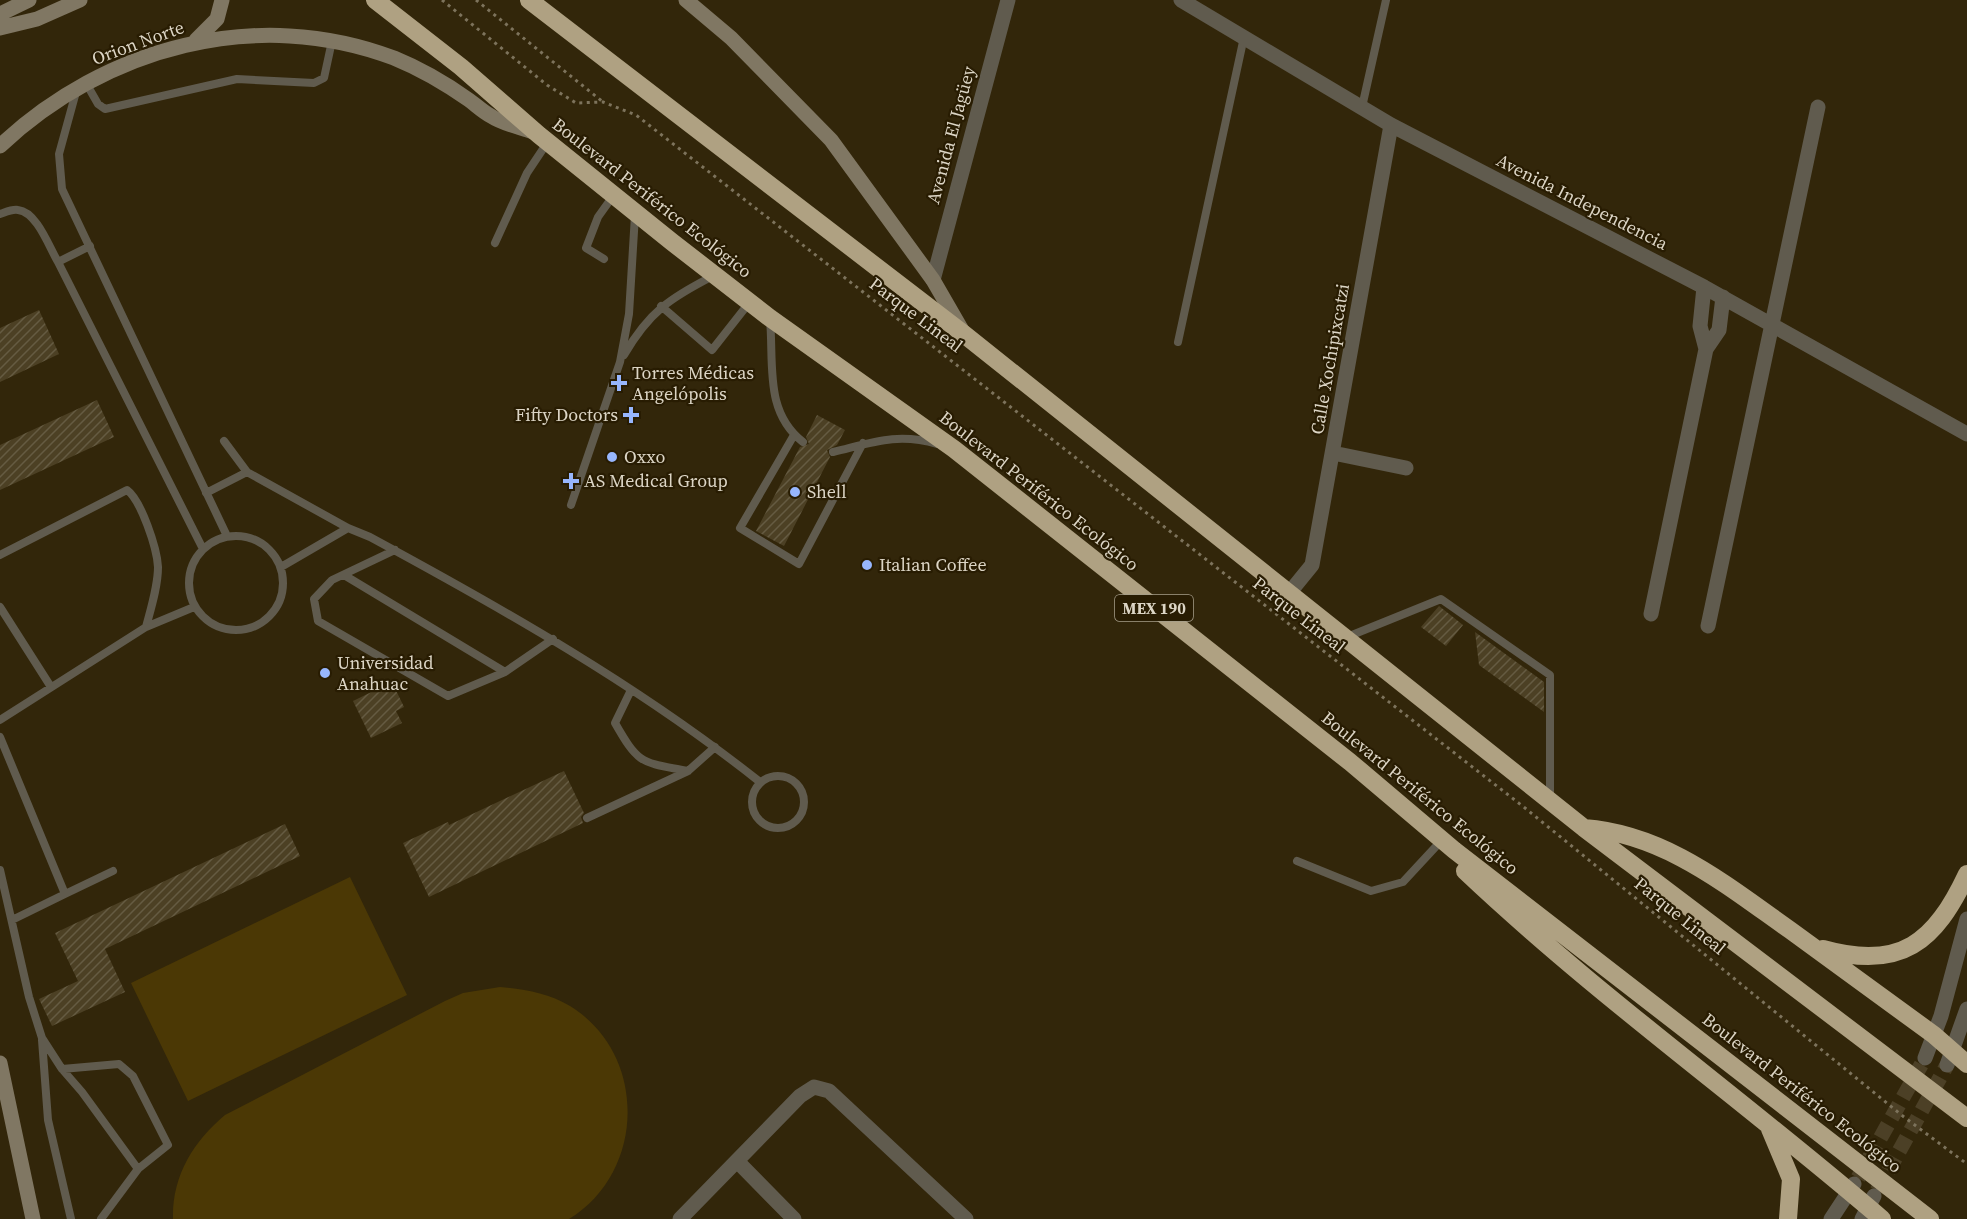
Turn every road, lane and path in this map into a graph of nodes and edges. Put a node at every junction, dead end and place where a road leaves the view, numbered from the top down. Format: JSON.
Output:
{"nodes":[{"id":1,"x":80,"y":0,"type":"edge"},
{"id":2,"x":222,"y":0,"type":"edge"},
{"id":3,"x":375,"y":0,"type":"edge"},
{"id":4,"x":442,"y":0,"type":"edge"},
{"id":5,"x":476,"y":0,"type":"edge"},
{"id":6,"x":529,"y":0,"type":"edge"},
{"id":7,"x":686,"y":0,"type":"edge"},
{"id":8,"x":1008,"y":0,"type":"edge"},
{"id":9,"x":1181,"y":0,"type":"edge"},
{"id":10,"x":1386,"y":0,"type":"edge"},
{"id":11,"x":20,"y":2,"type":"edge"},
{"id":12,"x":0,"y":17,"type":"edge"},
{"id":13,"x":1244,"y":38,"type":"junction"},
{"id":14,"x":332,"y":41,"type":"junction"},
{"id":15,"x":191,"y":43,"type":"junction"},
{"id":16,"x":82,"y":84,"type":"junction"},
{"id":17,"x":603,"y":102,"type":"junction"},
{"id":18,"x":1362,"y":107,"type":"junction"},
{"id":19,"x":1818,"y":107,"type":"dead end"},
{"id":20,"x":1391,"y":125,"type":"junction"},
{"id":21,"x":543,"y":138,"type":"junction"},
{"id":22,"x":0,"y":146,"type":"edge"},
{"id":23,"x":613,"y":196,"type":"junction"},
{"id":24,"x":635,"y":213,"type":"junction"},
{"id":25,"x":0,"y":214,"type":"edge"},
{"id":26,"x":495,"y":243,"type":"dead end"},
{"id":27,"x":90,"y":246,"type":"junction"},
{"id":28,"x":604,"y":260,"type":"dead end"},
{"id":29,"x":58,"y":262,"type":"junction"},
{"id":30,"x":715,"y":274,"type":"junction"},
{"id":31,"x":933,"y":280,"type":"junction"},
{"id":32,"x":1704,"y":287,"type":"junction"},
{"id":33,"x":1723,"y":297,"type":"junction"},
{"id":34,"x":750,"y":302,"type":"junction"},
{"id":35,"x":661,"y":306,"type":"junction"},
{"id":36,"x":770,"y":318,"type":"junction"},
{"id":37,"x":1772,"y":324,"type":"junction"},
{"id":38,"x":965,"y":335,"type":"junction"},
{"id":39,"x":1179,"y":342,"type":"dead end"},
{"id":40,"x":1706,"y":349,"type":"junction"},
{"id":41,"x":620,"y":362,"type":"junction"},
{"id":42,"x":1967,"y":434,"type":"edge"},
{"id":43,"x":794,"y":435,"type":"junction"},
{"id":44,"x":224,"y":441,"type":"dead end"},
{"id":45,"x":803,"y":442,"type":"dead end"},
{"id":46,"x":863,"y":443,"type":"junction"},
{"id":47,"x":954,"y":449,"type":"junction"},
{"id":48,"x":833,"y":452,"type":"dead end"},
{"id":49,"x":1333,"y":453,"type":"junction"},
{"id":50,"x":1406,"y":468,"type":"dead end"},
{"id":51,"x":248,"y":472,"type":"junction"},
{"id":52,"x":206,"y":493,"type":"junction"},
{"id":53,"x":571,"y":504,"type":"dead end"},
{"id":54,"x":348,"y":528,"type":"junction"},
{"id":55,"x":227,"y":536,"type":"junction"},
{"id":56,"x":203,"y":549,"type":"junction"},
{"id":57,"x":396,"y":550,"type":"junction"},
{"id":58,"x":0,"y":555,"type":"edge"},
{"id":59,"x":281,"y":567,"type":"junction"},
{"id":60,"x":344,"y":574,"type":"junction"},
{"id":61,"x":1290,"y":592,"type":"junction"},
{"id":62,"x":0,"y":607,"type":"edge"},
{"id":63,"x":194,"y":607,"type":"junction"},
{"id":64,"x":1651,"y":614,"type":"dead end"},
{"id":65,"x":1708,"y":626,"type":"dead end"},
{"id":66,"x":147,"y":627,"type":"junction"},
{"id":67,"x":1346,"y":638,"type":"junction"},
{"id":68,"x":553,"y":639,"type":"junction"},
{"id":69,"x":505,"y":672,"type":"junction"},
{"id":70,"x":51,"y":687,"type":"junction"},
{"id":71,"x":631,"y":690,"type":"junction"},
{"id":72,"x":0,"y":720,"type":"edge"},
{"id":73,"x":0,"y":738,"type":"edge"},
{"id":74,"x":715,"y":747,"type":"junction"},
{"id":75,"x":688,"y":771,"type":"junction"},
{"id":76,"x":760,"y":782,"type":"junction"},
{"id":77,"x":1550,"y":799,"type":"junction"},
{"id":78,"x":587,"y":818,"type":"dead end"},
{"id":79,"x":1584,"y":828,"type":"junction"},
{"id":80,"x":1448,"y":845,"type":"junction"},
{"id":81,"x":1297,"y":861,"type":"dead end"},
{"id":82,"x":0,"y":870,"type":"edge"},
{"id":83,"x":113,"y":871,"type":"dead end"},
{"id":84,"x":1967,"y":874,"type":"edge"},
{"id":85,"x":65,"y":894,"type":"junction"},
{"id":86,"x":1967,"y":919,"type":"edge"},
{"id":87,"x":12,"y":920,"type":"junction"},
{"id":88,"x":1808,"y":943,"type":"junction"},
{"id":89,"x":1967,"y":1009,"type":"edge"},
{"id":90,"x":1934,"y":1035,"type":"junction"},
{"id":91,"x":42,"y":1038,"type":"junction"},
{"id":92,"x":1926,"y":1058,"type":"tunnel mouth"},
{"id":93,"x":1950,"y":1058,"type":"junction"},
{"id":94,"x":0,"y":1063,"type":"edge"},
{"id":95,"x":1967,"y":1064,"type":"edge"},
{"id":96,"x":62,"y":1069,"type":"junction"},
{"id":97,"x":1967,"y":1118,"type":"edge"},
{"id":98,"x":1767,"y":1122,"type":"junction"},
{"id":99,"x":737,"y":1161,"type":"junction"},
{"id":100,"x":1967,"y":1164,"type":"edge"},
{"id":101,"x":138,"y":1169,"type":"junction"},
{"id":102,"x":1852,"y":1188,"type":"junction"},
{"id":103,"x":1868,"y":1207,"type":"edge"},
{"id":104,"x":33,"y":1219,"type":"edge"},
{"id":105,"x":71,"y":1219,"type":"edge"},
{"id":106,"x":101,"y":1219,"type":"edge"},
{"id":107,"x":680,"y":1219,"type":"edge"},
{"id":108,"x":794,"y":1219,"type":"edge"},
{"id":109,"x":966,"y":1219,"type":"edge"},
{"id":110,"x":1788,"y":1219,"type":"edge"},
{"id":111,"x":1831,"y":1219,"type":"edge"},
{"id":112,"x":1882,"y":1219,"type":"edge"},
{"id":113,"x":1930,"y":1219,"type":"edge"}],
"edges":[{"from":1,"to":12,"type":"street"},
{"from":2,"to":15,"type":"street"},
{"from":3,"to":21,"type":"highway","name":"Boulevard Periférico Ecológico","number":"MEX 190"},
{"from":4,"to":17,"type":"path","name":"Parque Lineal"},
{"from":5,"to":17,"type":"path","name":"Parque Lineal"},
{"from":6,"to":38,"type":"highway"},
{"from":7,"to":31,"type":"street"},
{"from":8,"to":31,"type":"street","name":"Avenida El Jagüey"},
{"from":9,"to":13,"type":"street","name":"Avenida Independencia"},
{"from":10,"to":18,"type":"lane"},
{"from":11,"to":12,"type":"street"},
{"from":13,"to":18,"type":"street","name":"Avenida Independencia"},
{"from":13,"to":39,"type":"lane"},
{"from":14,"to":15,"type":"street","name":"Orion Norte"},
{"from":14,"to":16,"type":"lane"},
{"from":14,"to":21,"type":"street","name":"Orion Norte"},
{"from":15,"to":16,"type":"street","name":"Orion Norte"},
{"from":16,"to":22,"type":"street","name":"Orion Norte"},
{"from":16,"to":27,"type":"lane"},
{"from":17,"to":100,"type":"path","name":"Parque Lineal"},
{"from":18,"to":20,"type":"street","name":"Avenida Independencia"},
{"from":19,"to":37,"type":"street"},
{"from":20,"to":32,"type":"street","name":"Avenida Independencia"},
{"from":20,"to":49,"type":"street","name":"Calle Xochipixcatzi"},
{"from":21,"to":23,"type":"highway","name":"Boulevard Periférico Ecológico","number":"MEX 190"},
{"from":21,"to":26,"type":"lane"},
{"from":23,"to":24,"type":"highway","name":"Boulevard Periférico Ecológico","number":"MEX 190"},
{"from":23,"to":28,"type":"lane"},
{"from":24,"to":30,"type":"highway","name":"Boulevard Periférico Ecológico","number":"MEX 190"},
{"from":24,"to":41,"type":"lane"},
{"from":25,"to":29,"type":"lane"},
{"from":27,"to":29,"type":"lane"},
{"from":27,"to":52,"type":"lane"},
{"from":29,"to":56,"type":"lane"},
{"from":30,"to":34,"type":"highway","name":"Boulevard Periférico Ecológico","number":"MEX 190"},
{"from":30,"to":35,"type":"lane"},
{"from":31,"to":38,"type":"street"},
{"from":32,"to":33,"type":"street","name":"Avenida Independencia"},
{"from":32,"to":40,"type":"street"},
{"from":33,"to":37,"type":"street","name":"Avenida Independencia"},
{"from":33,"to":40,"type":"street"},
{"from":34,"to":35,"type":"lane"},
{"from":34,"to":36,"type":"highway","name":"Boulevard Periférico Ecológico","number":"MEX 190"},
{"from":35,"to":41,"type":"lane"},
{"from":36,"to":43,"type":"lane"},
{"from":36,"to":47,"type":"highway","name":"Boulevard Periférico Ecológico","number":"MEX 190"},
{"from":37,"to":42,"type":"street","name":"Avenida Independencia"},
{"from":37,"to":65,"type":"street"},
{"from":38,"to":61,"type":"highway"},
{"from":40,"to":64,"type":"street"},
{"from":41,"to":53,"type":"lane"},
{"from":43,"to":45,"type":"lane"},
{"from":43,"to":46,"type":"lane"},
{"from":44,"to":51,"type":"lane"},
{"from":46,"to":47,"type":"lane"},
{"from":46,"to":48,"type":"lane"},
{"from":47,"to":80,"type":"highway","name":"Boulevard Periférico Ecológico","number":"MEX 190"},
{"from":49,"to":50,"type":"street"},
{"from":49,"to":61,"type":"street","name":"Calle Xochipixcatzi"},
{"from":51,"to":52,"type":"lane"},
{"from":51,"to":54,"type":"lane"},
{"from":52,"to":55,"type":"lane"},
{"from":54,"to":57,"type":"lane"},
{"from":54,"to":59,"type":"lane"},
{"from":55,"to":56,"type":"lane"},
{"from":55,"to":59,"type":"lane"},
{"from":56,"to":63,"type":"lane"},
{"from":57,"to":60,"type":"lane"},
{"from":57,"to":68,"type":"lane"},
{"from":58,"to":66,"type":"lane"},
{"from":59,"to":63,"type":"lane"},
{"from":60,"to":69,"type":"lane"},
{"from":60,"to":69,"type":"lane"},
{"from":61,"to":67,"type":"highway"},
{"from":62,"to":70,"type":"lane"},
{"from":63,"to":66,"type":"lane"},
{"from":66,"to":70,"type":"lane"},
{"from":67,"to":77,"type":"highway"},
{"from":67,"to":77,"type":"lane"},
{"from":68,"to":69,"type":"lane"},
{"from":68,"to":71,"type":"lane"},
{"from":70,"to":72,"type":"lane"},
{"from":71,"to":74,"type":"lane"},
{"from":71,"to":75,"type":"lane"},
{"from":73,"to":85,"type":"lane"},
{"from":74,"to":75,"type":"lane"},
{"from":74,"to":76,"type":"lane"},
{"from":75,"to":78,"type":"lane"},
{"from":76,"to":76,"type":"lane"},
{"from":77,"to":79,"type":"highway"},
{"from":79,"to":88,"type":"highway"},
{"from":79,"to":97,"type":"highway"},
{"from":80,"to":81,"type":"lane"},
{"from":80,"to":98,"type":"highway"},
{"from":80,"to":113,"type":"highway","name":"Boulevard Periférico Ecológico","number":"MEX 190"},
{"from":82,"to":87,"type":"lane"},
{"from":83,"to":85,"type":"lane"},
{"from":84,"to":88,"type":"highway"},
{"from":85,"to":87,"type":"lane"},
{"from":86,"to":90,"type":"street"},
{"from":87,"to":91,"type":"lane"},
{"from":88,"to":90,"type":"highway"},
{"from":89,"to":93,"type":"street"},
{"from":90,"to":92,"type":"street"},
{"from":90,"to":93,"type":"highway"},
{"from":91,"to":96,"type":"lane"},
{"from":91,"to":105,"type":"lane"},
{"from":93,"to":95,"type":"highway"},
{"from":94,"to":104,"type":"street"},
{"from":96,"to":101,"type":"lane"},
{"from":96,"to":101,"type":"lane"},
{"from":98,"to":102,"type":"highway"},
{"from":98,"to":110,"type":"highway"},
{"from":99,"to":107,"type":"street"},
{"from":99,"to":108,"type":"street"},
{"from":99,"to":109,"type":"street"},
{"from":101,"to":106,"type":"lane"},
{"from":102,"to":103,"type":"highway"},
{"from":102,"to":111,"type":"street"},
{"from":103,"to":112,"type":"highway"}]}
